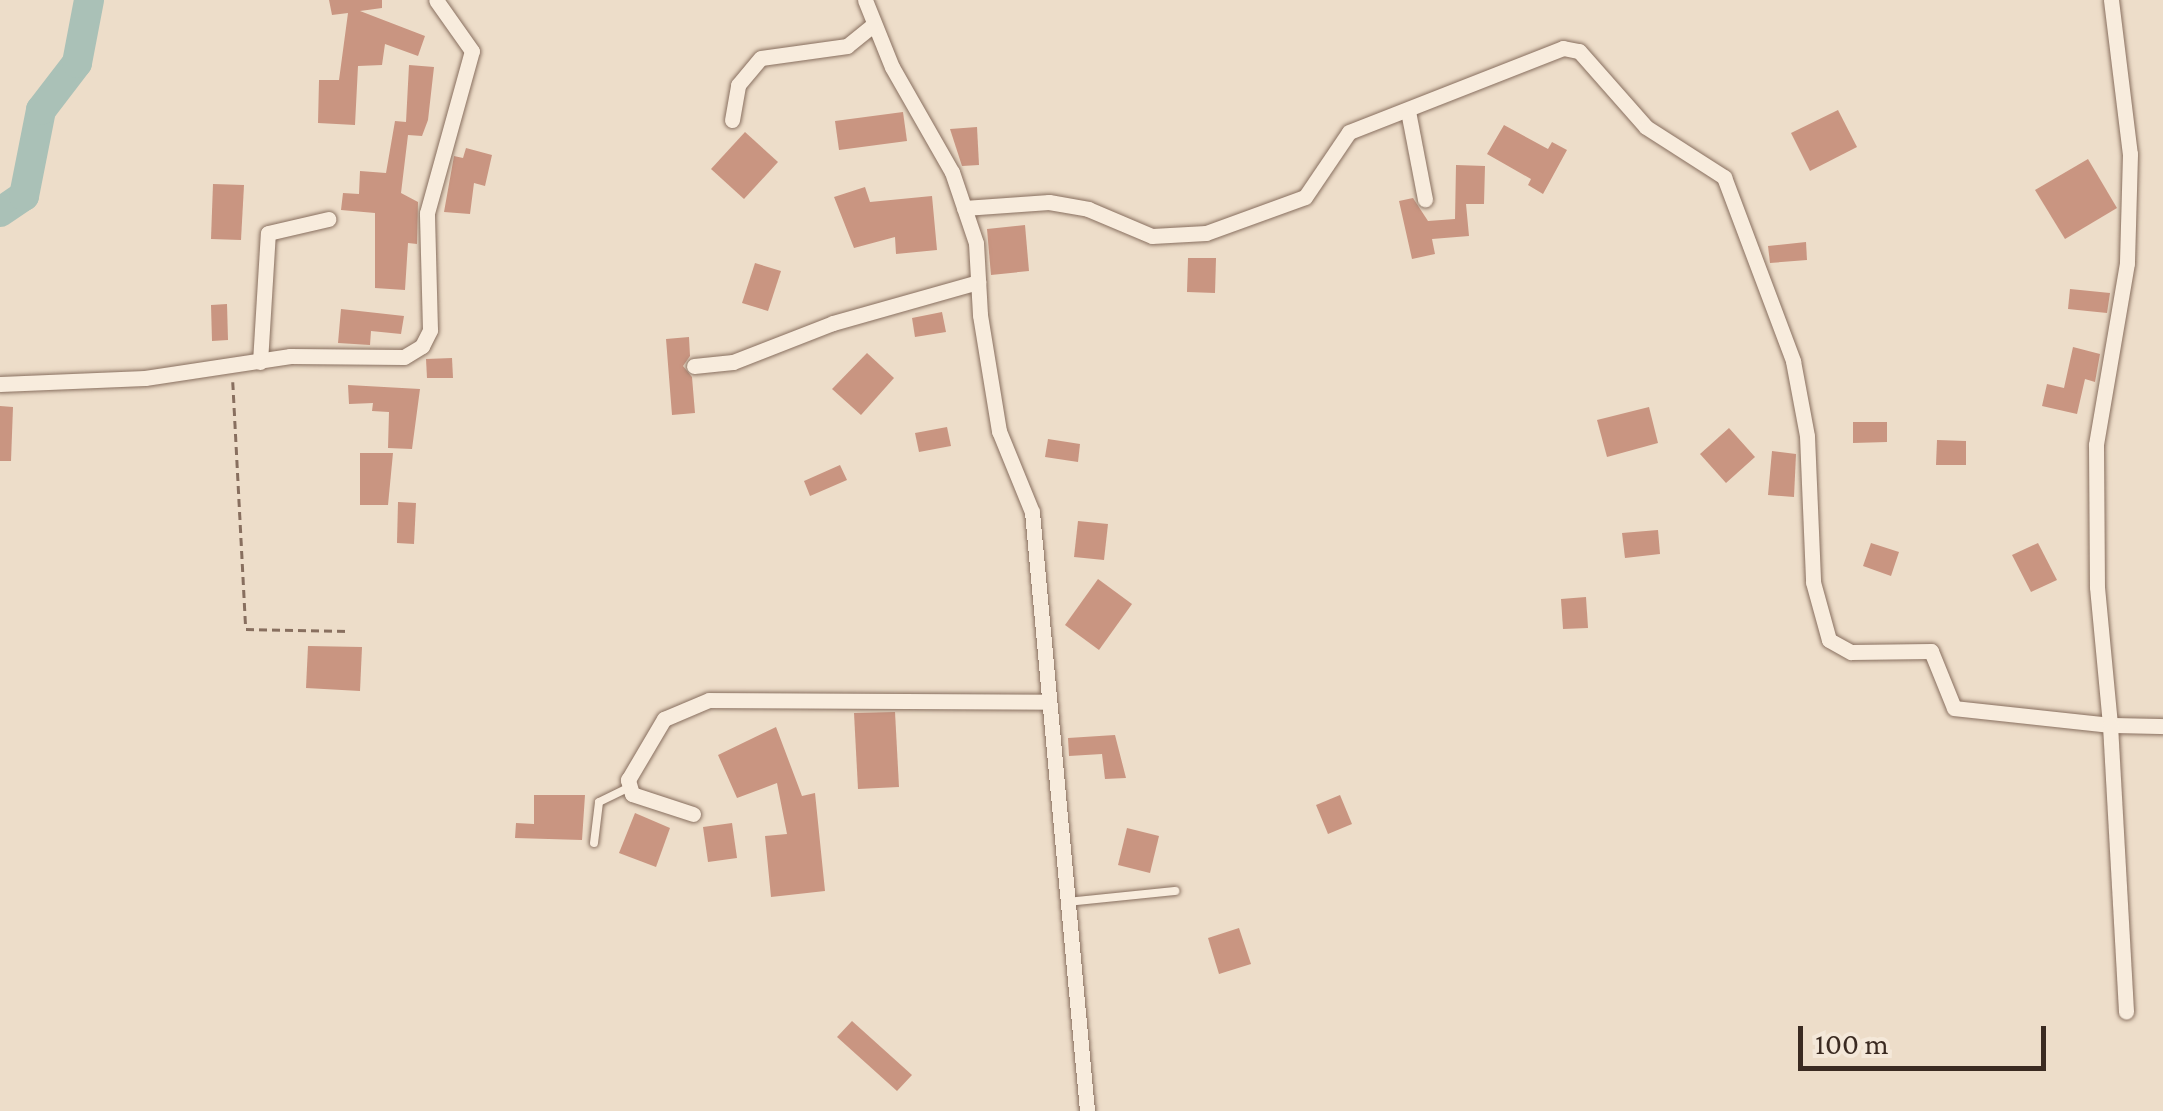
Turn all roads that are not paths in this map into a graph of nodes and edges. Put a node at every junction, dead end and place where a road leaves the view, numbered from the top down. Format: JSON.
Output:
{"nodes":[{"id":1,"x":436,"y":0,"type":"edge"},
{"id":2,"x":865,"y":0,"type":"edge"},
{"id":3,"x":2110,"y":0,"type":"edge"},
{"id":4,"x":874,"y":24,"type":"junction"},
{"id":5,"x":1408,"y":111,"type":"junction"},
{"id":6,"x":732,"y":120,"type":"dead end"},
{"id":7,"x":1425,"y":199,"type":"dead end"},
{"id":8,"x":964,"y":208,"type":"junction"},
{"id":9,"x":328,"y":219,"type":"dead end"},
{"id":10,"x":978,"y":282,"type":"junction"},
{"id":11,"x":260,"y":362,"type":"junction"},
{"id":12,"x":694,"y":366,"type":"dead end"},
{"id":13,"x":0,"y":384,"type":"edge"},
{"id":14,"x":1048,"y":702,"type":"junction"},
{"id":15,"x":2110,"y":725,"type":"junction"},
{"id":16,"x":2163,"y":726,"type":"edge"},
{"id":17,"x":628,"y":788,"type":"junction"},
{"id":18,"x":693,"y":814,"type":"dead end"},
{"id":19,"x":594,"y":843,"type":"dead end"},
{"id":20,"x":1175,"y":891,"type":"dead end"},
{"id":21,"x":1066,"y":902,"type":"junction"},
{"id":22,"x":2126,"y":1012,"type":"dead end"},
{"id":23,"x":1087,"y":1111,"type":"edge"}],
"edges":[{"from":1,"to":11,"type":"street"},
{"from":2,"to":4,"type":"street"},
{"from":3,"to":15,"type":"street"},
{"from":4,"to":6,"type":"street"},
{"from":4,"to":8,"type":"street"},
{"from":5,"to":7,"type":"street"},
{"from":5,"to":8,"type":"street"},
{"from":5,"to":15,"type":"street"},
{"from":8,"to":10,"type":"street"},
{"from":9,"to":11,"type":"street"},
{"from":10,"to":12,"type":"street"},
{"from":10,"to":14,"type":"street"},
{"from":11,"to":13,"type":"street"},
{"from":14,"to":17,"type":"street"},
{"from":14,"to":21,"type":"street"},
{"from":15,"to":16,"type":"street"},
{"from":15,"to":22,"type":"street"},
{"from":17,"to":18,"type":"street"},
{"from":17,"to":19,"type":"lane"},
{"from":20,"to":21,"type":"lane"},
{"from":21,"to":23,"type":"street"}]}
